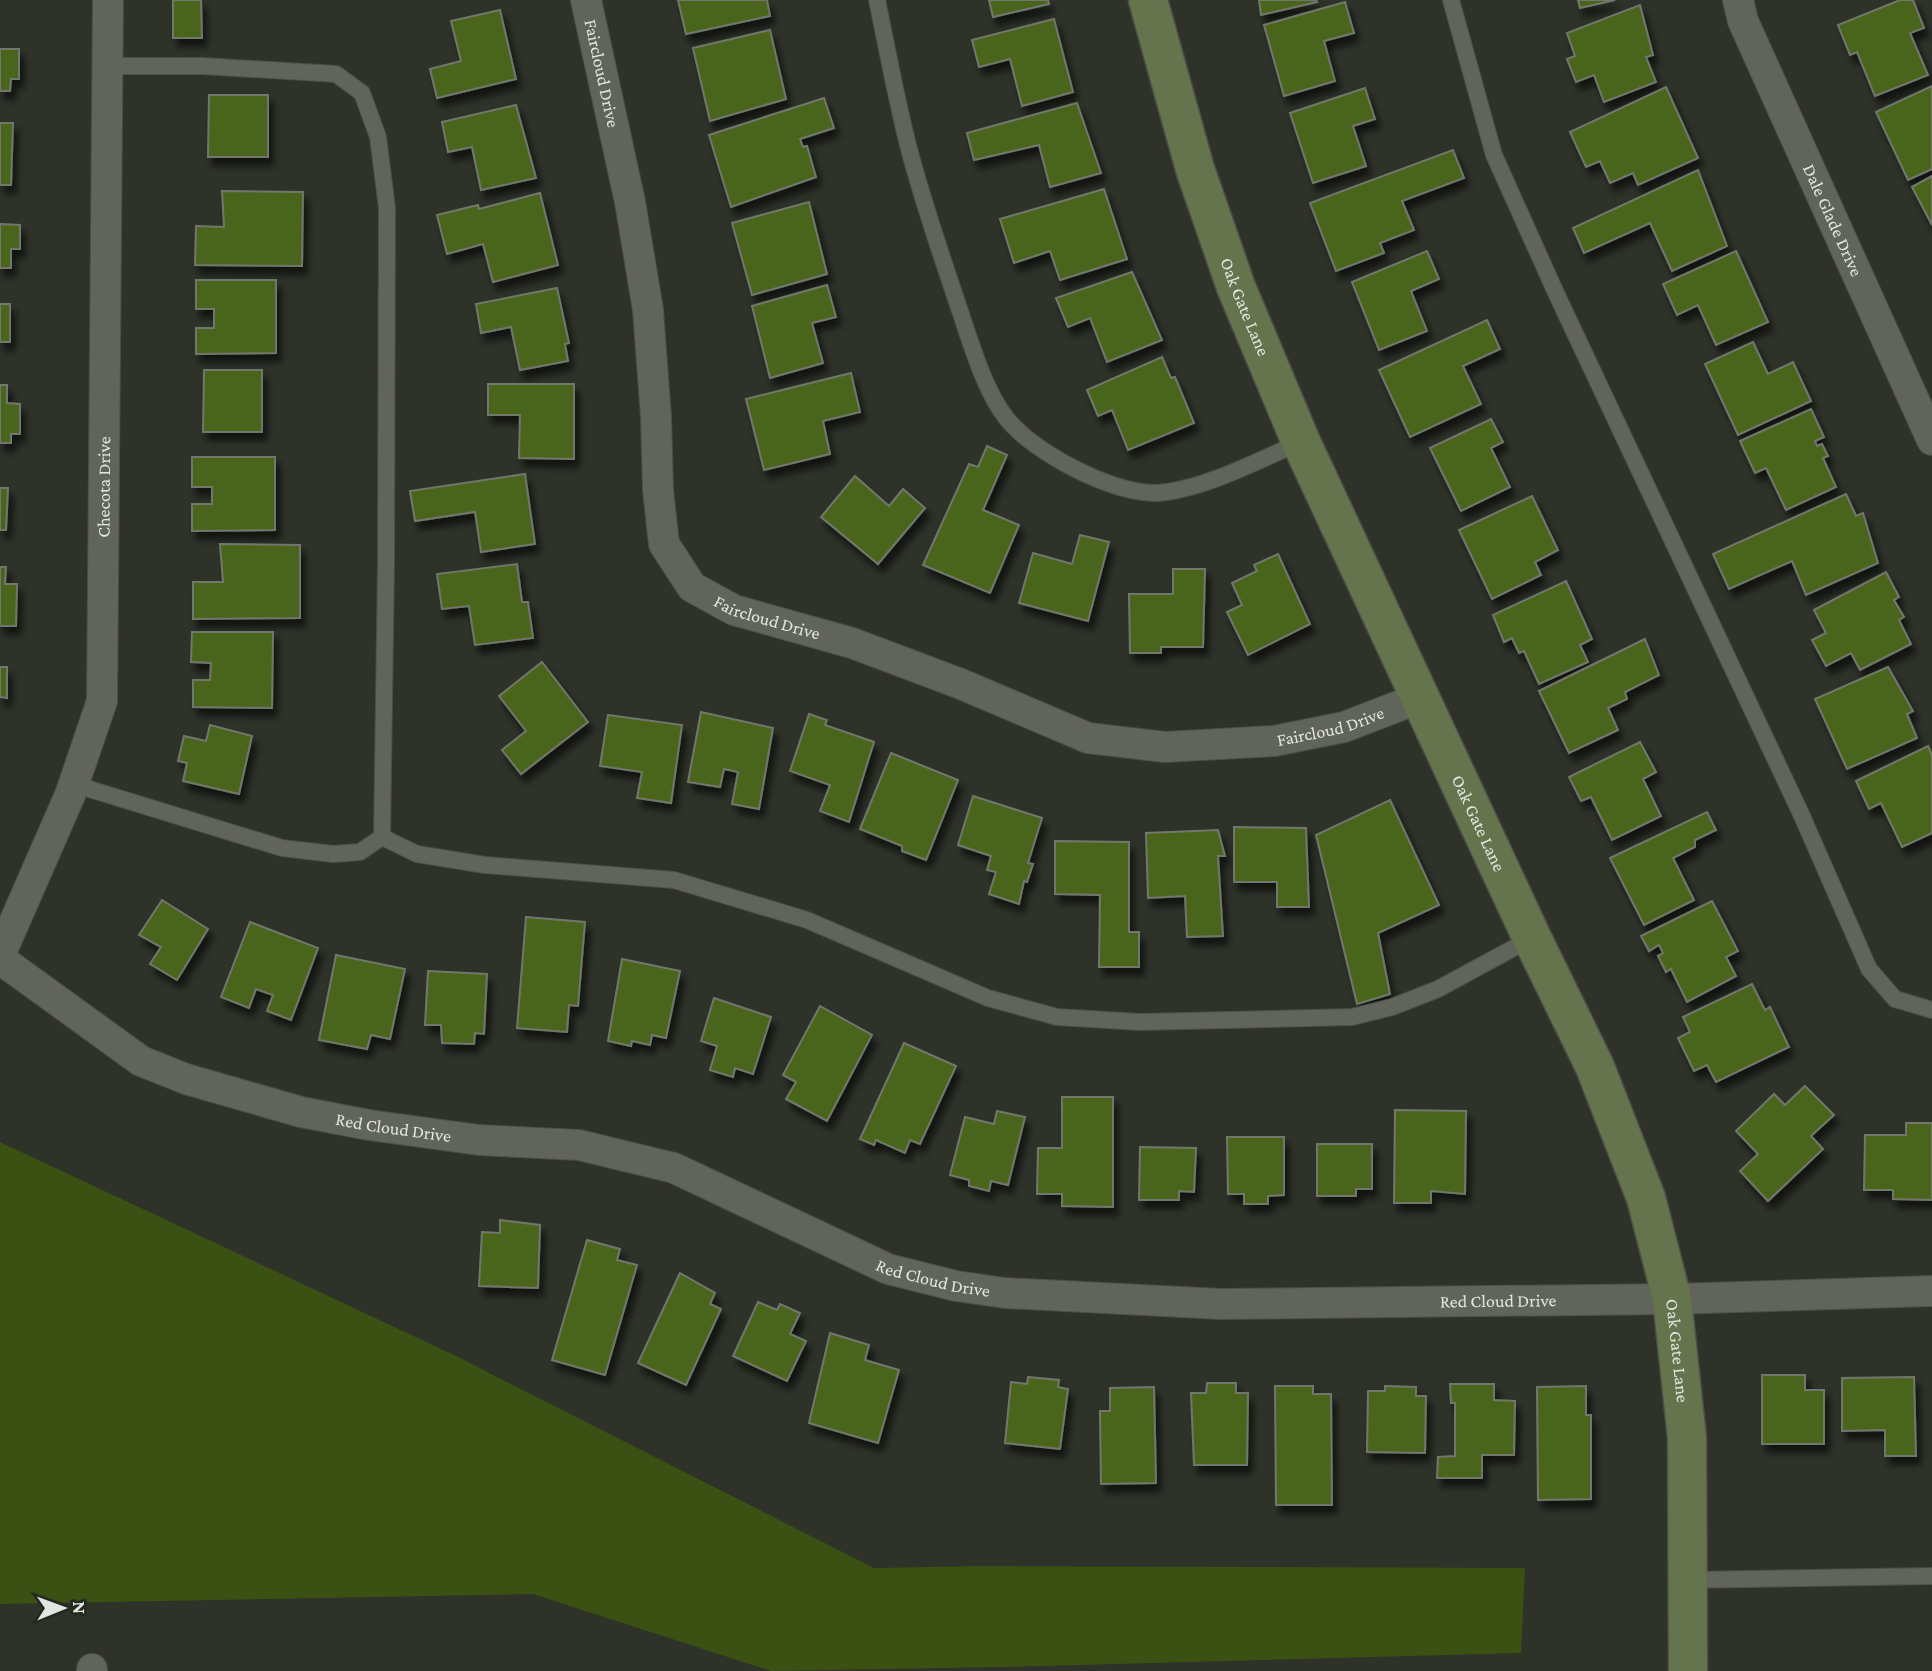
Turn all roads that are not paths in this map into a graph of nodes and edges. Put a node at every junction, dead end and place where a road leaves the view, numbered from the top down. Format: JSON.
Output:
{"nodes":[{"id":1,"x":108,"y":0,"type":"edge"},
{"id":2,"x":586,"y":0,"type":"edge"},
{"id":3,"x":877,"y":0,"type":"edge"},
{"id":4,"x":1148,"y":0,"type":"edge"},
{"id":5,"x":1451,"y":0,"type":"edge"},
{"id":6,"x":1738,"y":0,"type":"edge"},
{"id":7,"x":107,"y":66,"type":"junction"},
{"id":8,"x":1932,"y":440,"type":"edge"},
{"id":9,"x":1301,"y":442,"type":"junction"},
{"id":10,"x":1422,"y":697,"type":"junction"},
{"id":11,"x":73,"y":784,"type":"junction"},
{"id":12,"x":382,"y":837,"type":"junction"},
{"id":13,"x":1532,"y":937,"type":"junction"},
{"id":14,"x":0,"y":957,"type":"edge"},
{"id":15,"x":1932,"y":1010,"type":"edge"},
{"id":16,"x":1932,"y":1291,"type":"edge"},
{"id":17,"x":1672,"y":1299,"type":"junction"},
{"id":18,"x":1932,"y":1576,"type":"edge"},
{"id":19,"x":1687,"y":1580,"type":"junction"},
{"id":20,"x":1688,"y":1671,"type":"edge"}],
"edges":[{"from":1,"to":7,"type":"street","name":"Checota Drive"},
{"from":2,"to":10,"type":"street","name":"Faircloud Drive"},
{"from":3,"to":9,"type":"lane"},
{"from":4,"to":9,"type":"street","name":"Oak Gate Lane"},
{"from":5,"to":15,"type":"lane"},
{"from":6,"to":8,"type":"street","name":"Dale Glade Drive"},
{"from":7,"to":11,"type":"street","name":"Checota Drive"},
{"from":7,"to":12,"type":"lane"},
{"from":9,"to":10,"type":"street","name":"Oak Gate Lane"},
{"from":10,"to":13,"type":"street","name":"Oak Gate Lane"},
{"from":11,"to":12,"type":"lane"},
{"from":11,"to":14,"type":"street","name":"Checota Drive"},
{"from":12,"to":13,"type":"lane"},
{"from":13,"to":17,"type":"street","name":"Oak Gate Lane"},
{"from":14,"to":17,"type":"street","name":"Red Cloud Drive"},
{"from":16,"to":17,"type":"street","name":"Red Cloud Drive"},
{"from":17,"to":19,"type":"street","name":"Oak Gate Lane"},
{"from":18,"to":19,"type":"lane"},
{"from":19,"to":20,"type":"street","name":"Oak Gate Lane"}]}
